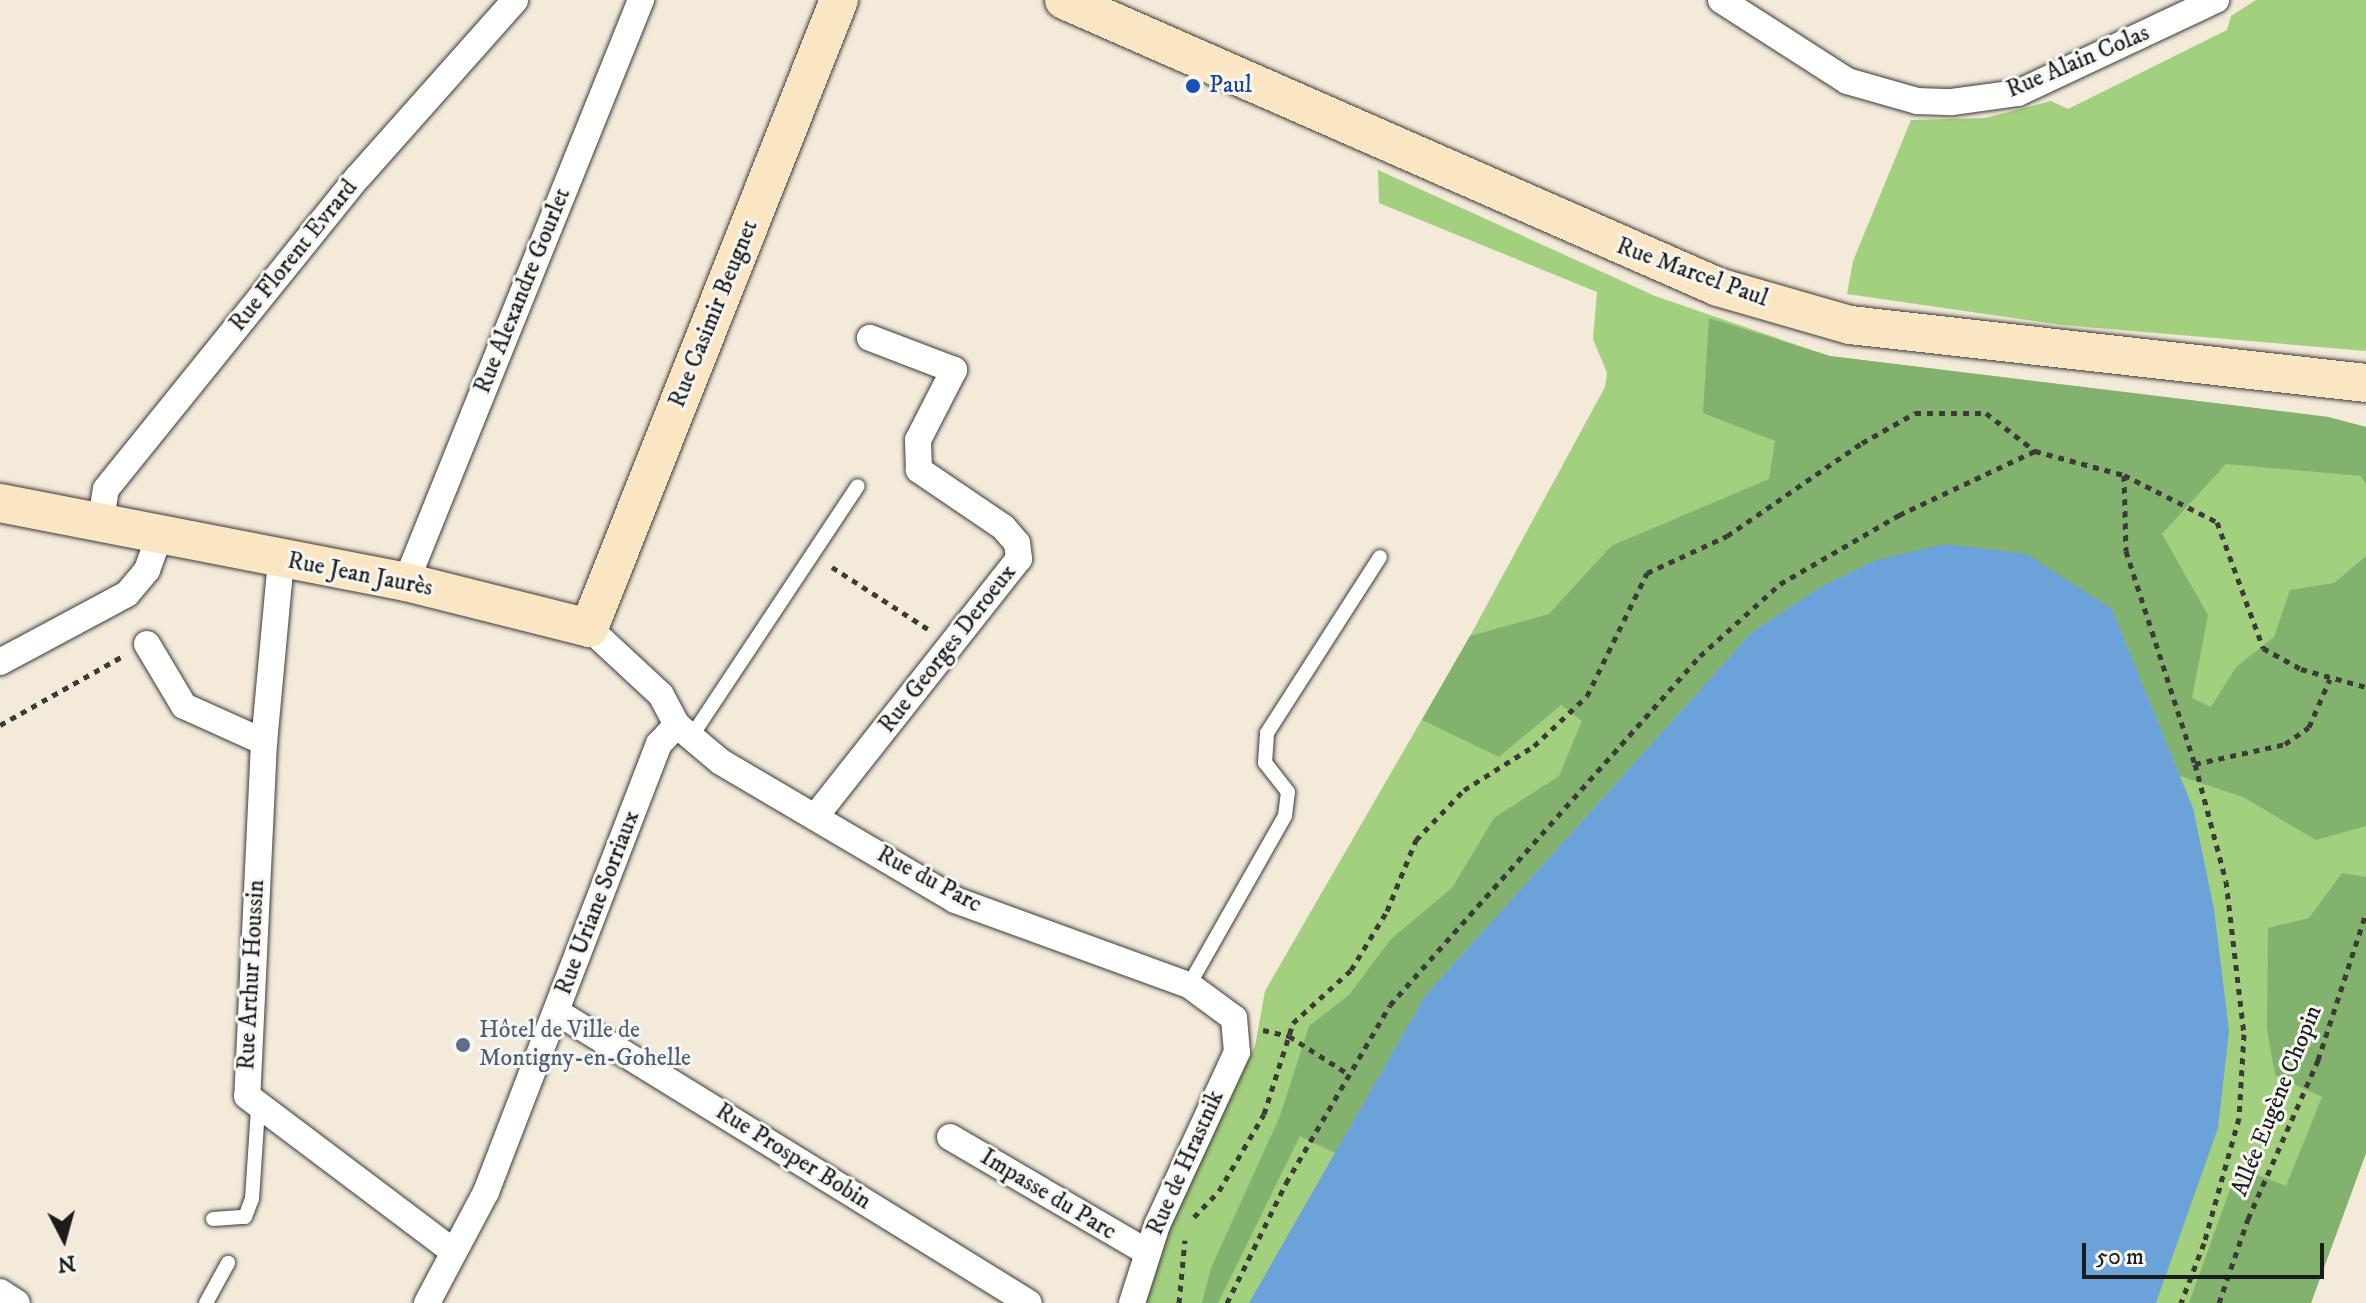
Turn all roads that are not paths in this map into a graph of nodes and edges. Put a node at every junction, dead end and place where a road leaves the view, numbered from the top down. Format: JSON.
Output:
{"nodes":[{"id":1,"x":641,"y":0,"type":"edge"},
{"id":2,"x":839,"y":0,"type":"edge"},
{"id":3,"x":1064,"y":0,"type":"edge"},
{"id":4,"x":1721,"y":0,"type":"edge"},
{"id":5,"x":2216,"y":0,"type":"edge"},
{"id":6,"x":506,"y":3,"type":"edge"},
{"id":7,"x":870,"y":338,"type":"dead end"},
{"id":8,"x":2366,"y":383,"type":"edge"},
{"id":9,"x":858,"y":486,"type":"dead end"},
{"id":10,"x":0,"y":503,"type":"edge"},
{"id":11,"x":100,"y":526,"type":"junction"},
{"id":12,"x":159,"y":537,"type":"junction"},
{"id":13,"x":1380,"y":557,"type":"dead end"},
{"id":14,"x":281,"y":560,"type":"junction"},
{"id":15,"x":406,"y":582,"type":"junction"},
{"id":16,"x":589,"y":628,"type":"junction"},
{"id":17,"x":147,"y":644,"type":"road end"},
{"id":18,"x":0,"y":662,"type":"edge"},
{"id":19,"x":684,"y":731,"type":"junction"},
{"id":20,"x":264,"y":742,"type":"junction"},
{"id":21,"x":815,"y":817,"type":"junction"},
{"id":22,"x":1189,"y":985,"type":"junction"},
{"id":23,"x":557,"y":1012,"type":"junction"},
{"id":24,"x":1238,"y":1025,"type":"joint"},
{"id":25,"x":258,"y":1108,"type":"junction"},
{"id":26,"x":950,"y":1137,"type":"dead end"},
{"id":27,"x":213,"y":1219,"type":"dead end"},
{"id":28,"x":454,"y":1252,"type":"junction"},
{"id":29,"x":1147,"y":1252,"type":"junction"},
{"id":30,"x":228,"y":1263,"type":"dead end"},
{"id":31,"x":0,"y":1292,"type":"edge"},
{"id":32,"x":17,"y":1303,"type":"edge"},
{"id":33,"x":206,"y":1303,"type":"edge"},
{"id":34,"x":427,"y":1303,"type":"edge"},
{"id":35,"x":1029,"y":1303,"type":"edge"},
{"id":36,"x":1132,"y":1303,"type":"edge"}],
"edges":[{"from":1,"to":15,"type":"street","name":"Rue Alexandre Gourlet"},
{"from":2,"to":16,"type":"street","name":"Rue Casimir Beugnet"},
{"from":3,"to":8,"type":"street","name":"Rue Marcel Paul"},
{"from":4,"to":5,"type":"street","name":"Rue Alain Colas"},
{"from":6,"to":11,"type":"street","name":"Rue Florent Evrard"},
{"from":7,"to":21,"type":"street","name":"Rue Georges Deroeux"},
{"from":9,"to":19,"type":"lane"},
{"from":10,"to":11,"type":"street","name":"Rue Jean Jaurès"},
{"from":11,"to":12,"type":"street","name":"Rue Jean Jaurès"},
{"from":12,"to":14,"type":"street","name":"Rue Jean Jaurès"},
{"from":12,"to":18,"type":"street"},
{"from":13,"to":22,"type":"lane"},
{"from":14,"to":15,"type":"street","name":"Rue Jean Jaurès"},
{"from":14,"to":20,"type":"street","name":"Rue Arthur Houssin"},
{"from":15,"to":16,"type":"street","name":"Rue Jean Jaurès"},
{"from":16,"to":19,"type":"street","name":"Rue Jean Jaurès"},
{"from":17,"to":20,"type":"street"},
{"from":19,"to":21,"type":"street","name":"Rue du Parc"},
{"from":19,"to":23,"type":"street","name":"Rue Uriane Sorriaux"},
{"from":20,"to":25,"type":"street","name":"Rue Arthur Houssin"},
{"from":21,"to":22,"type":"street","name":"Rue du Parc"},
{"from":22,"to":24,"type":"street","name":"Rue du Parc"},
{"from":23,"to":28,"type":"street","name":"Rue Uriane Sorriaux"},
{"from":23,"to":35,"type":"street","name":"Rue Prosper Bobin"},
{"from":24,"to":29,"type":"street","name":"Rue de Hrastnik"},
{"from":25,"to":27,"type":"lane","name":"Rue Arthur Houssin"},
{"from":25,"to":28,"type":"street"},
{"from":26,"to":29,"type":"street","name":"Impasse du Parc"},
{"from":28,"to":34,"type":"street","name":"Rue Uriane Sorriaux"},
{"from":29,"to":36,"type":"street","name":"Rue de Hrastnik"},
{"from":30,"to":33,"type":"lane"},
{"from":31,"to":32,"type":"street"}]}
